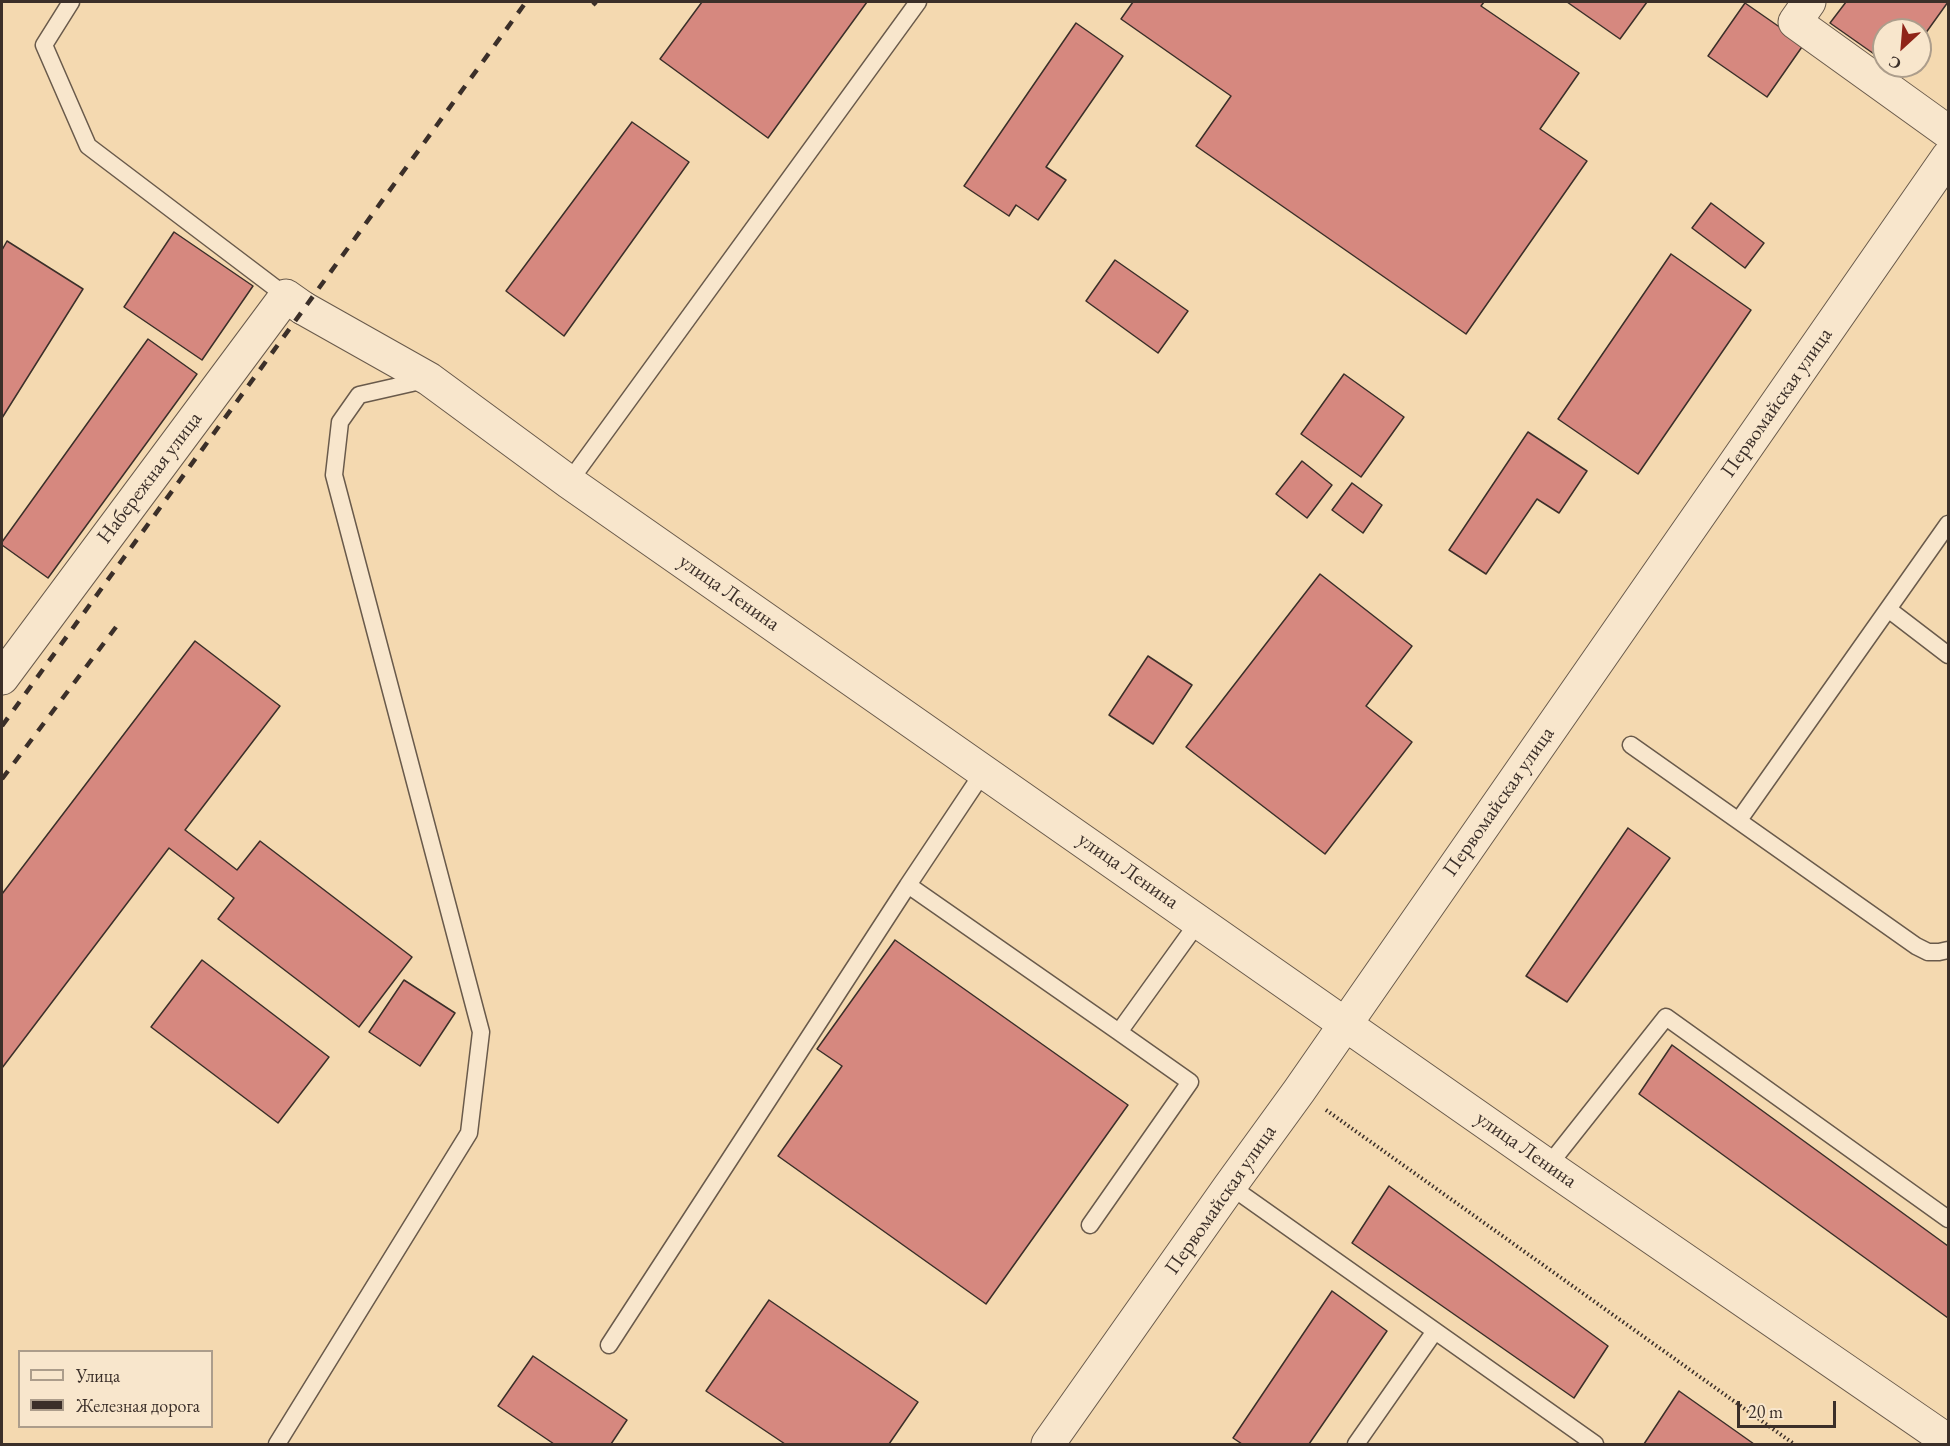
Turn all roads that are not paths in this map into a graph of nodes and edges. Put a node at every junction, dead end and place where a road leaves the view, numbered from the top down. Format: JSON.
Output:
{"nodes":[{"id":1,"x":71,"y":2,"type":"edge"},
{"id":2,"x":918,"y":2,"type":"edge"},
{"id":3,"x":1809,"y":2,"type":"edge"},
{"id":4,"x":1948,"y":132,"type":"edge"},
{"id":5,"x":1948,"y":158,"type":"edge"},
{"id":6,"x":295,"y":302,"type":"junction"},
{"id":7,"x":429,"y":380,"type":"junction"},
{"id":8,"x":569,"y":482,"type":"junction"},
{"id":9,"x":1948,"y":524,"type":"edge"},
{"id":10,"x":1888,"y":609,"type":"junction"},
{"id":11,"x":1948,"y":655,"type":"edge"},
{"id":12,"x":2,"y":678,"type":"edge"},
{"id":13,"x":1631,"y":745,"type":"dead end"},
{"id":14,"x":984,"y":771,"type":"junction"},
{"id":15,"x":1738,"y":820,"type":"junction"},
{"id":16,"x":908,"y":885,"type":"junction"},
{"id":17,"x":1199,"y":921,"type":"junction"},
{"id":18,"x":1948,"y":950,"type":"edge"},
{"id":19,"x":1345,"y":1023,"type":"junction"},
{"id":20,"x":1119,"y":1032,"type":"junction"},
{"id":21,"x":1548,"y":1166,"type":"junction"},
{"id":22,"x":1230,"y":1186,"type":"junction"},
{"id":23,"x":1948,"y":1219,"type":"edge"},
{"id":24,"x":1090,"y":1225,"type":"dead end"},
{"id":25,"x":1435,"y":1331,"type":"junction"},
{"id":26,"x":609,"y":1345,"type":"dead end"},
{"id":27,"x":1948,"y":1441,"type":"edge"},
{"id":28,"x":277,"y":1444,"type":"edge"},
{"id":29,"x":1048,"y":1444,"type":"edge"},
{"id":30,"x":1356,"y":1444,"type":"edge"},
{"id":31,"x":1594,"y":1444,"type":"edge"}],
"edges":[{"from":1,"to":6,"type":"lane"},
{"from":2,"to":8,"type":"lane"},
{"from":3,"to":4,"type":"street"},
{"from":5,"to":19,"type":"street","name":"Первомайская улица"},
{"from":6,"to":7,"type":"street","name":"улица Ленина"},
{"from":6,"to":12,"type":"street","name":"Набережная улица"},
{"from":7,"to":8,"type":"street","name":"улица Ленина"},
{"from":7,"to":28,"type":"lane"},
{"from":8,"to":14,"type":"street","name":"улица Ленина"},
{"from":9,"to":10,"type":"lane"},
{"from":10,"to":11,"type":"lane"},
{"from":10,"to":15,"type":"lane"},
{"from":13,"to":15,"type":"lane"},
{"from":14,"to":16,"type":"lane"},
{"from":14,"to":17,"type":"street","name":"улица Ленина"},
{"from":15,"to":18,"type":"lane"},
{"from":16,"to":20,"type":"lane"},
{"from":16,"to":26,"type":"lane"},
{"from":17,"to":19,"type":"street","name":"улица Ленина"},
{"from":17,"to":20,"type":"lane"},
{"from":19,"to":21,"type":"street","name":"улица Ленина"},
{"from":19,"to":22,"type":"street","name":"Первомайская улица"},
{"from":20,"to":24,"type":"lane"},
{"from":21,"to":23,"type":"lane"},
{"from":21,"to":27,"type":"street","name":"улица Ленина"},
{"from":22,"to":25,"type":"lane"},
{"from":22,"to":29,"type":"street","name":"Первомайская улица"},
{"from":25,"to":30,"type":"lane"},
{"from":25,"to":31,"type":"lane"}]}
